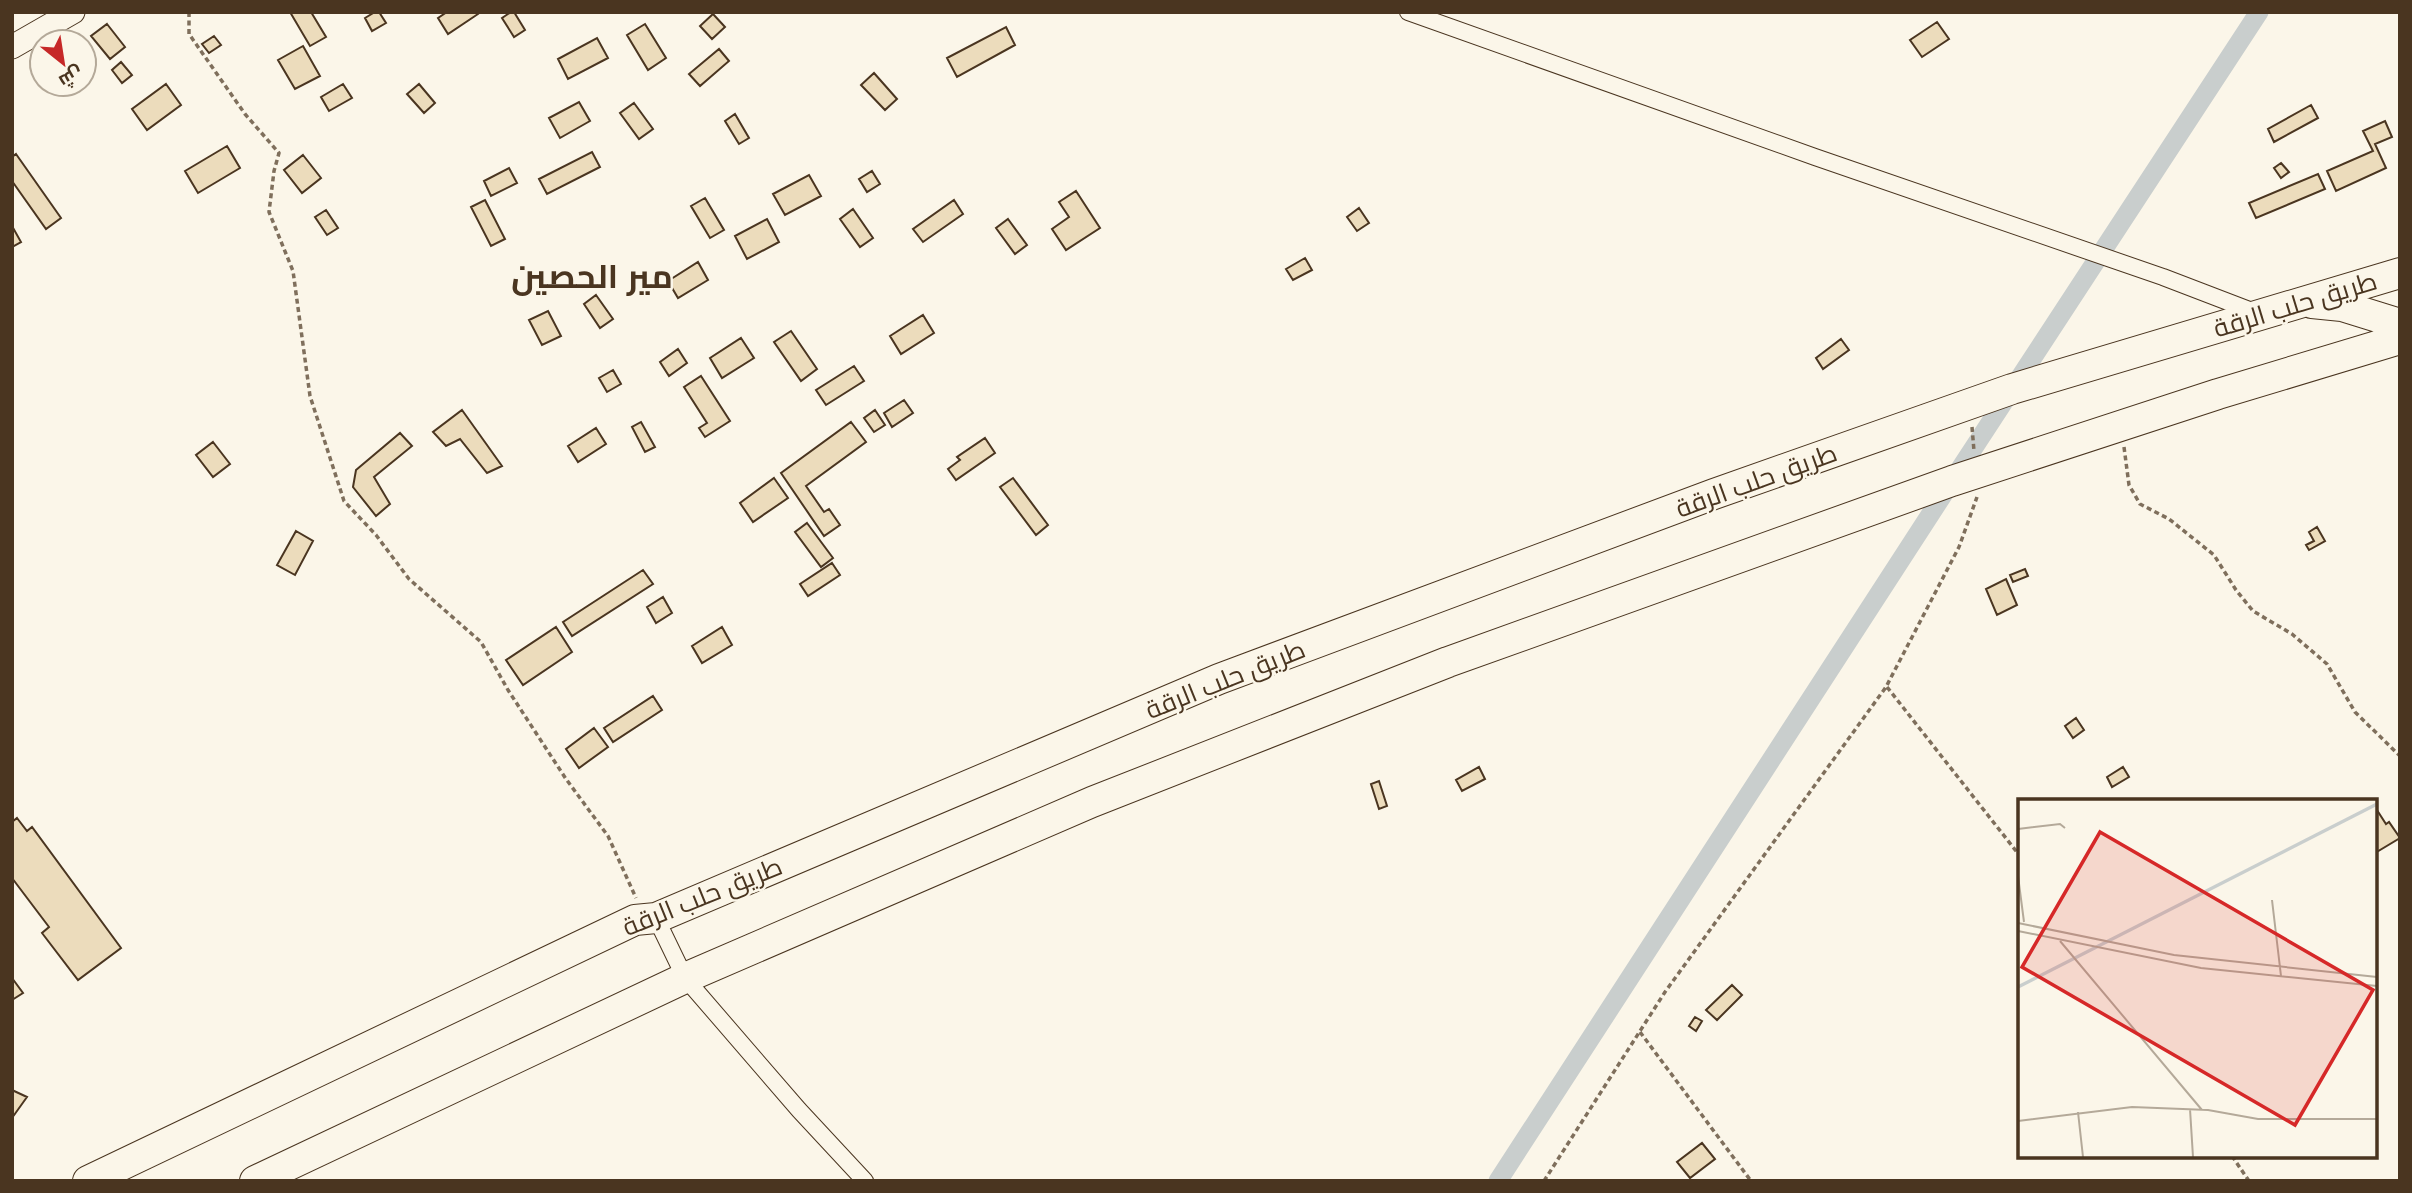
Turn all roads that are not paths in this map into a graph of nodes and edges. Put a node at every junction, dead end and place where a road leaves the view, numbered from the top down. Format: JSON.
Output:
{"nodes":[{"id":1,"x":73,"y":12,"type":"edge"},
{"id":2,"x":1408,"y":12,"type":"edge"},
{"id":3,"x":12,"y":47,"type":"edge"},
{"id":4,"x":2400,"y":273,"type":"edge"},
{"id":5,"x":2301,"y":302,"type":"junction"},
{"id":6,"x":2261,"y":314,"type":"junction"},
{"id":7,"x":2400,"y":324,"type":"edge"},
{"id":8,"x":2400,"y":340,"type":"edge"},
{"id":9,"x":651,"y":919,"type":"junction"},
{"id":10,"x":685,"y":978,"type":"junction"},
{"id":11,"x":88,"y":1181,"type":"edge"},
{"id":12,"x":255,"y":1181,"type":"edge"},
{"id":13,"x":865,"y":1181,"type":"edge"}],
"edges":[{"from":1,"to":3,"type":"street"},
{"from":2,"to":6,"type":"street"},
{"from":4,"to":5,"type":"highway","name":"طريق حلب الرقة"},
{"from":5,"to":6,"type":"highway","name":"طريق حلب الرقة"},
{"from":5,"to":7,"type":"highway"},
{"from":6,"to":9,"type":"highway","name":"طريق حلب الرقة"},
{"from":8,"to":10,"type":"highway"},
{"from":9,"to":10,"type":"street"},
{"from":9,"to":11,"type":"highway","name":"طريق حلب الرقة"},
{"from":10,"to":12,"type":"highway"},
{"from":10,"to":13,"type":"street"}]}
